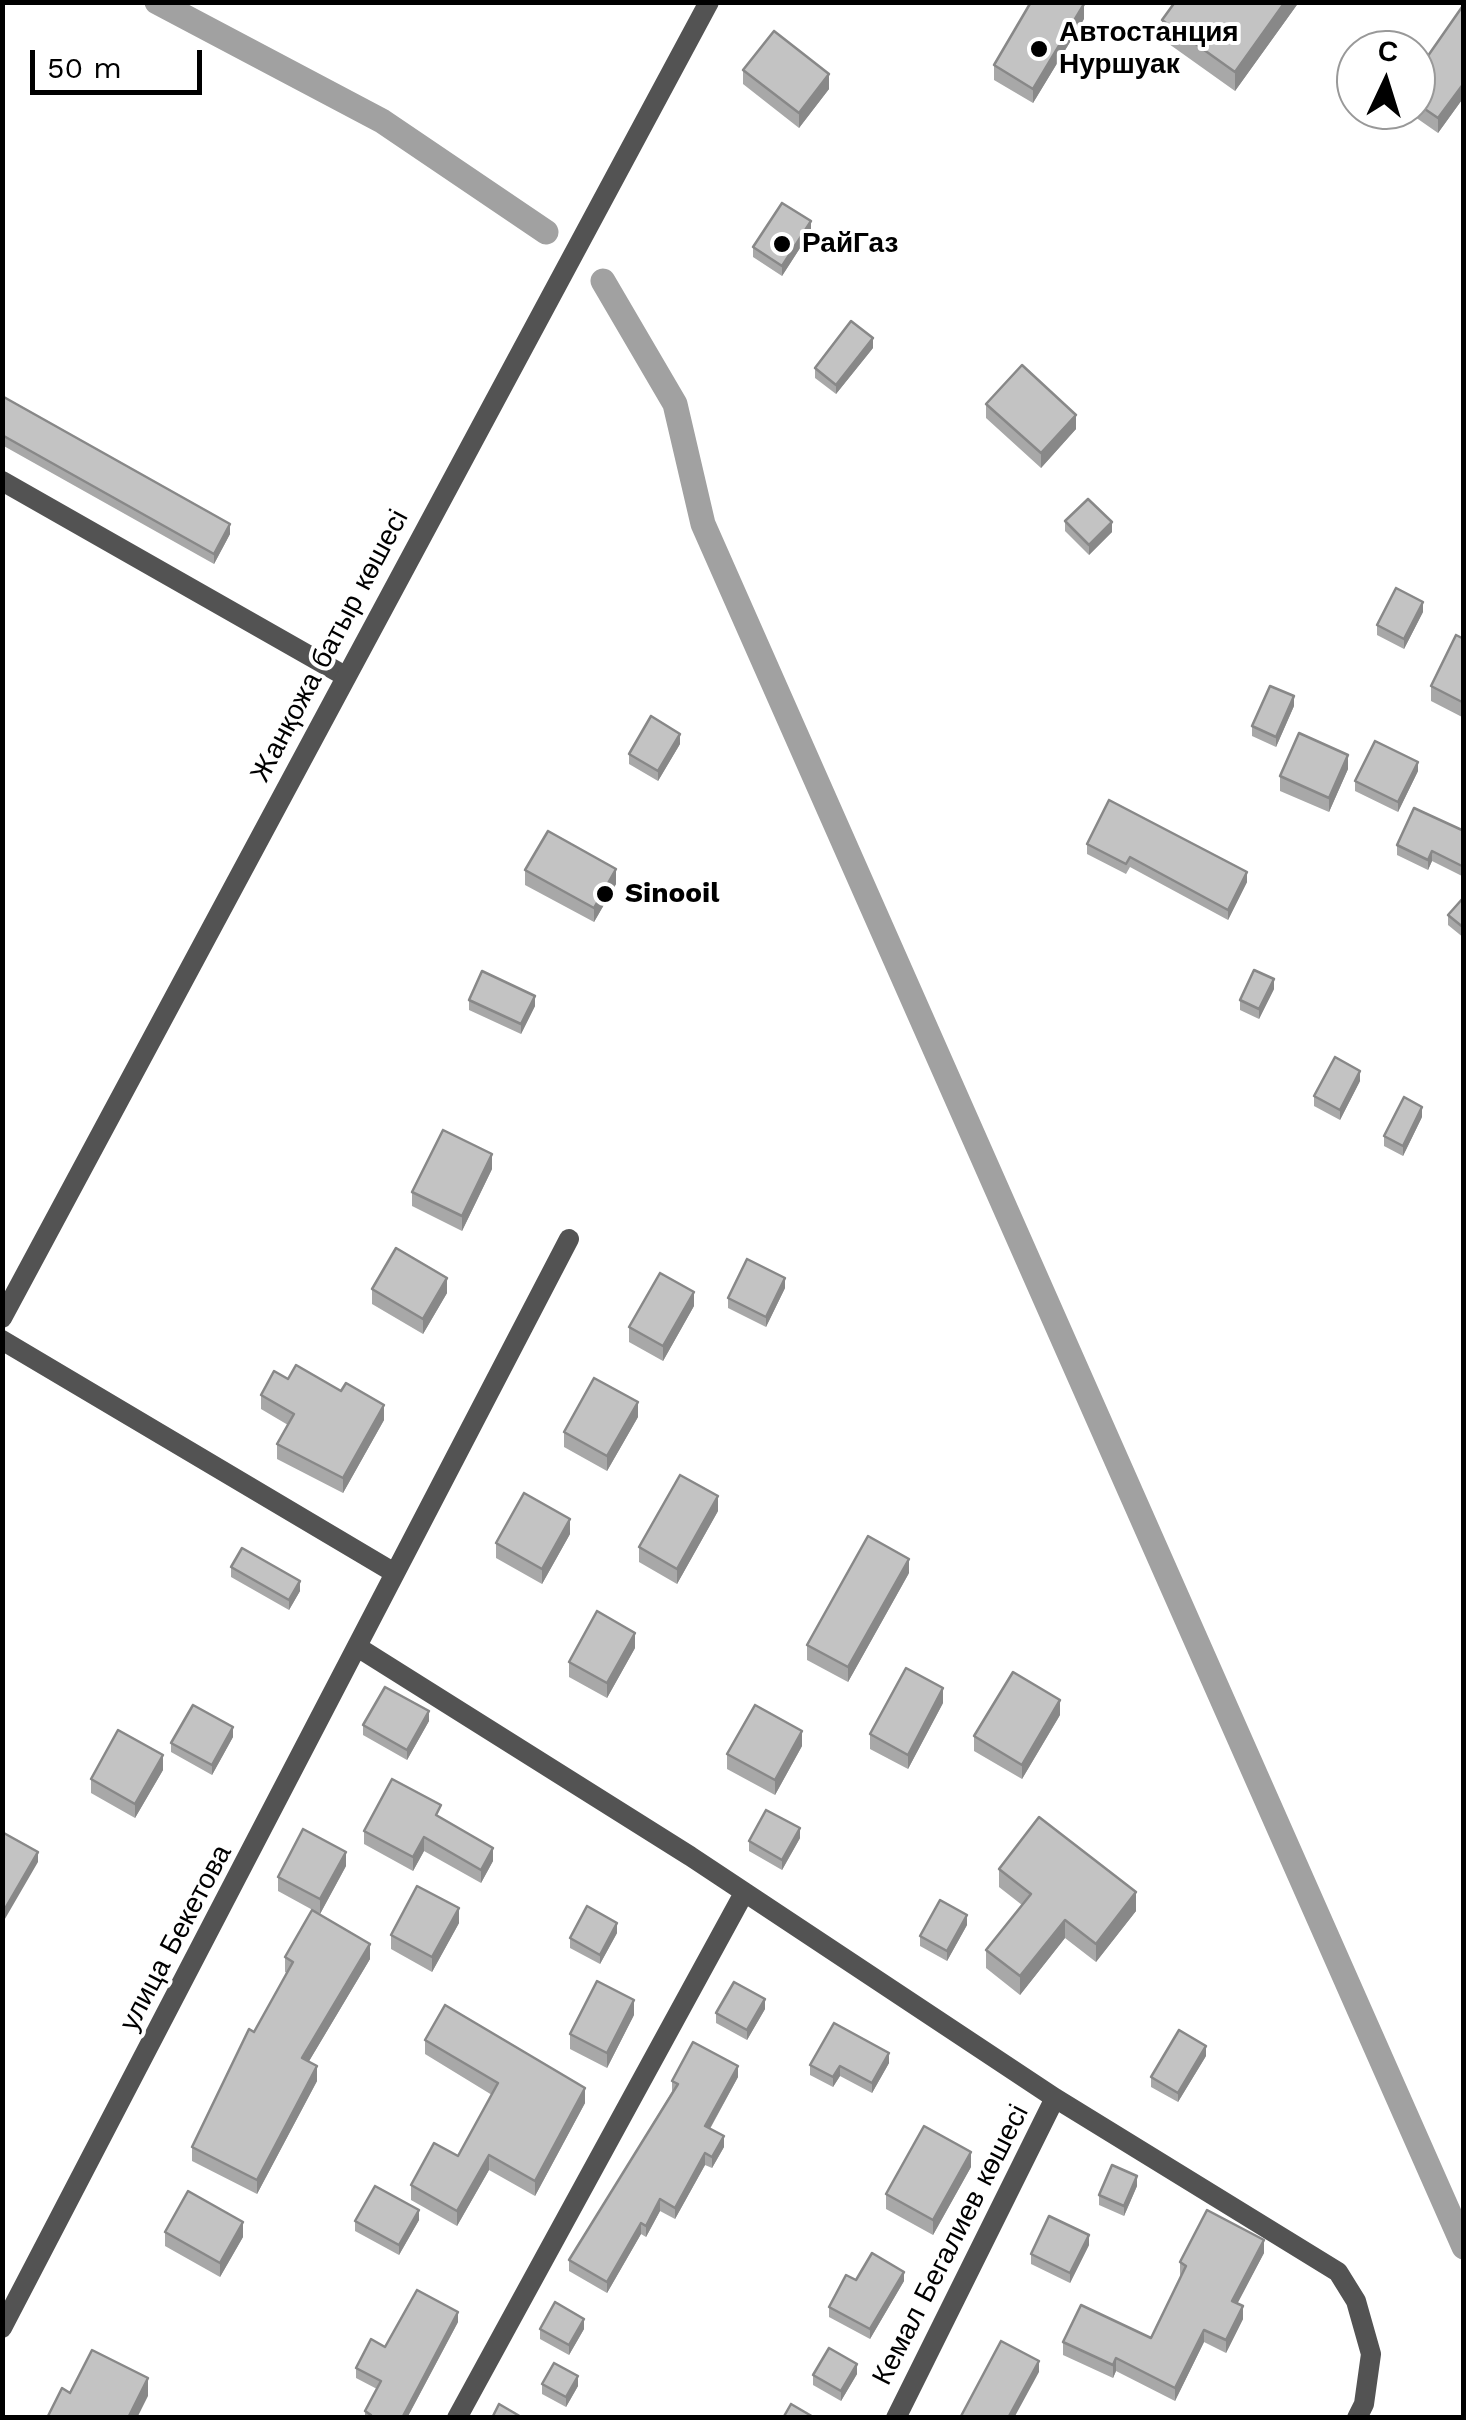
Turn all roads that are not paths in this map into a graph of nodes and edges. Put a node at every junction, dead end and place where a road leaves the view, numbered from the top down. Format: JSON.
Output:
{"nodes":[{"id":1,"x":709,"y":2,"type":"edge"},
{"id":2,"x":2,"y":481,"type":"edge"},
{"id":3,"x":344,"y":676,"type":"junction"},
{"id":4,"x":569,"y":1239,"type":"dead end"},
{"id":5,"x":2,"y":1318,"type":"edge"},
{"id":6,"x":2,"y":1340,"type":"edge"},
{"id":7,"x":393,"y":1572,"type":"junction"},
{"id":8,"x":359,"y":1648,"type":"junction"},
{"id":9,"x":744,"y":1893,"type":"junction"},
{"id":10,"x":1055,"y":2098,"type":"junction"},
{"id":11,"x":2,"y":2328,"type":"edge"},
{"id":12,"x":457,"y":2418,"type":"edge"},
{"id":13,"x":896,"y":2418,"type":"edge"},
{"id":14,"x":1357,"y":2418,"type":"edge"}],
"edges":[{"from":1,"to":3,"type":"street","name":"Жанқожа батыр көшесі"},
{"from":2,"to":3,"type":"street"},
{"from":3,"to":5,"type":"street","name":"Жанқожа батыр көшесі"},
{"from":4,"to":7,"type":"street","name":"улица Бекетова"},
{"from":6,"to":7,"type":"street"},
{"from":7,"to":8,"type":"street","name":"улица Бекетова"},
{"from":8,"to":9,"type":"street"},
{"from":8,"to":11,"type":"street","name":"улица Бекетова"},
{"from":9,"to":10,"type":"street"},
{"from":9,"to":12,"type":"street"},
{"from":10,"to":13,"type":"street","name":"Кемал Бегалиев көшесі"},
{"from":10,"to":14,"type":"street"}]}
